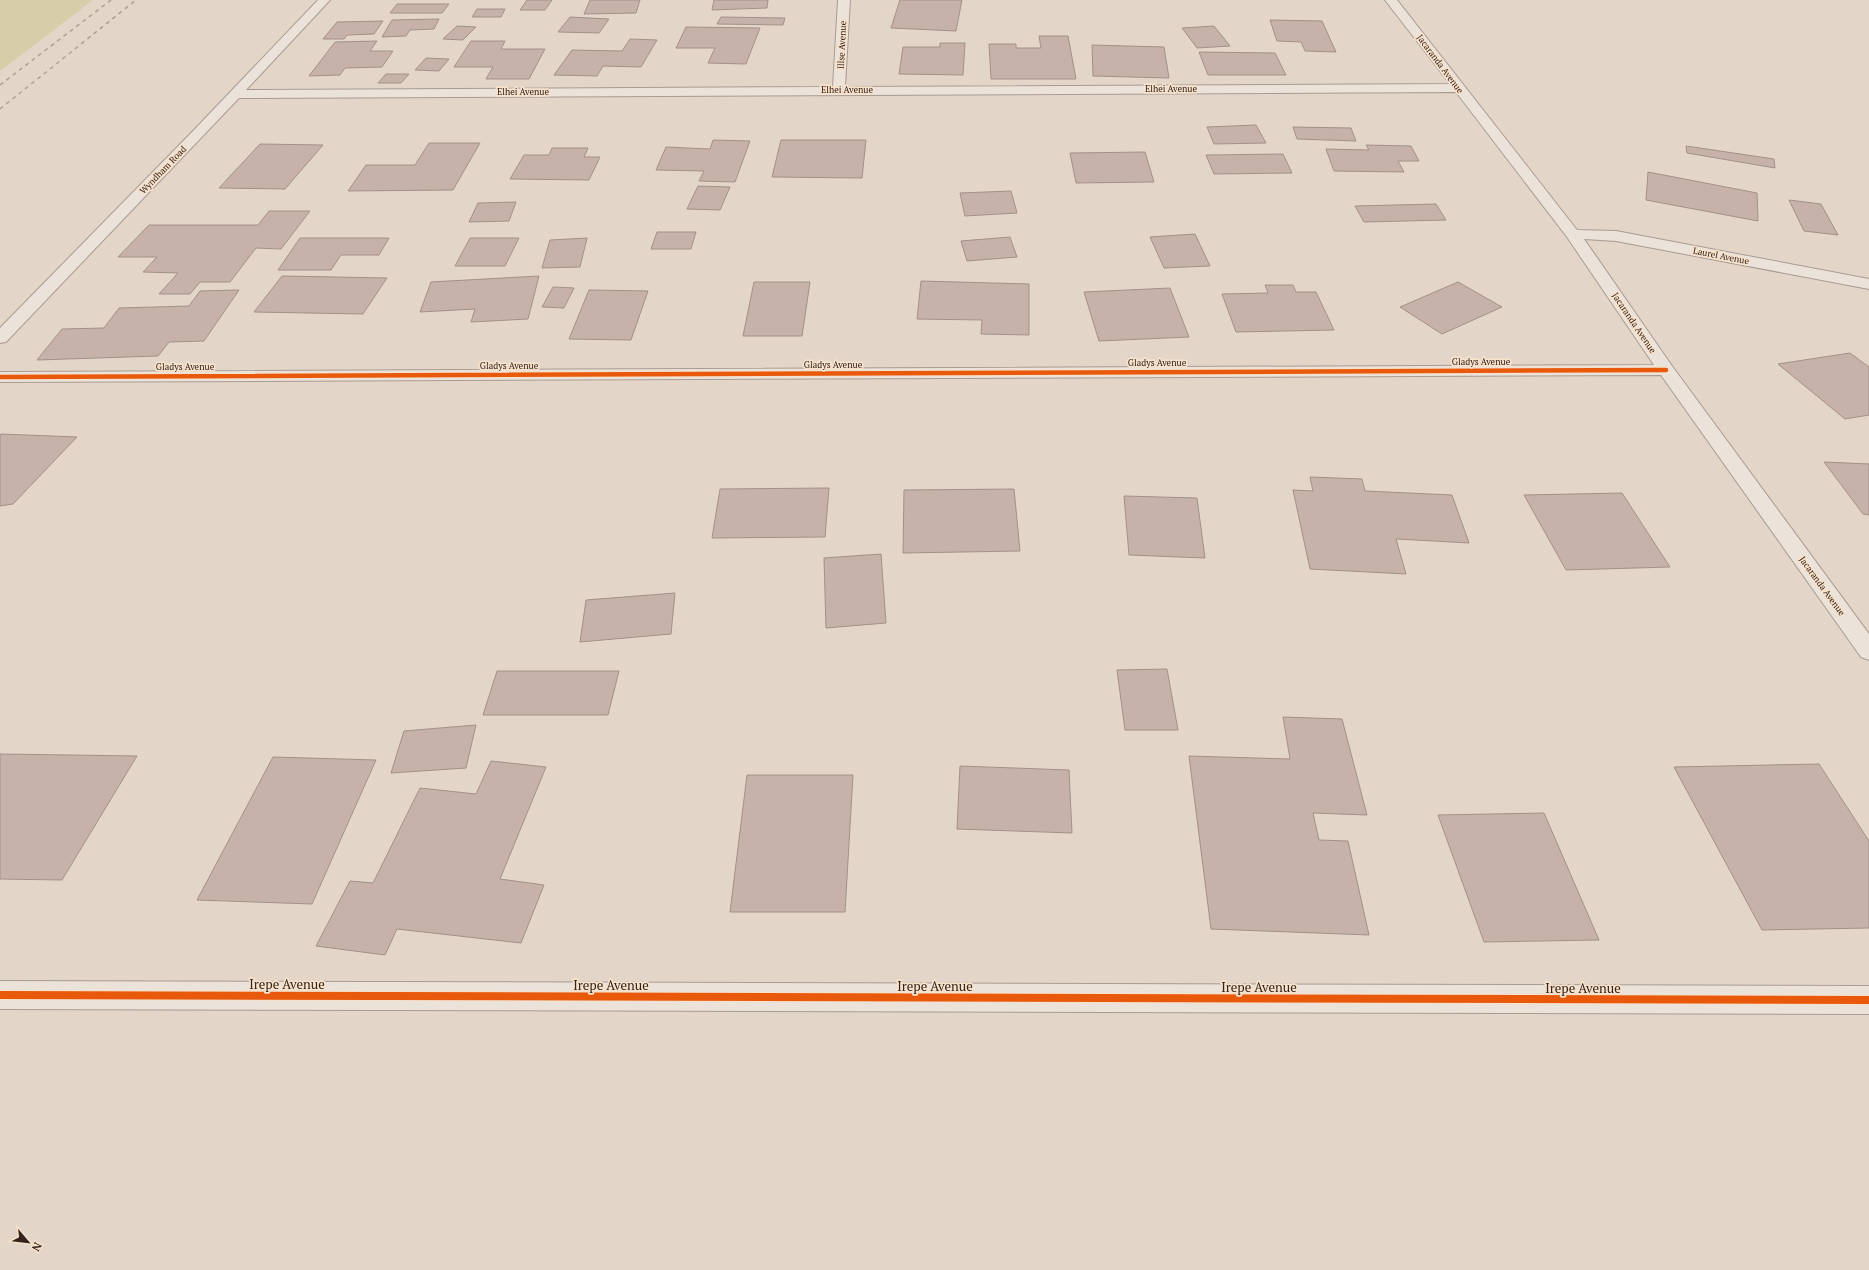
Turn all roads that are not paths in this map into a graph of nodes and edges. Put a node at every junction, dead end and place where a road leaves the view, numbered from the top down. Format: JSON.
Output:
{"nodes":[{"id":1,"x":324,"y":0,"type":"edge"},
{"id":2,"x":844,"y":0,"type":"edge"},
{"id":3,"x":1392,"y":0,"type":"edge"},
{"id":4,"x":1458,"y":88,"type":"junction"},
{"id":5,"x":839,"y":90,"type":"junction"},
{"id":6,"x":236,"y":94,"type":"junction"},
{"id":7,"x":1573,"y":234,"type":"junction"},
{"id":8,"x":1869,"y":284,"type":"edge"},
{"id":9,"x":0,"y":338,"type":"edge"},
{"id":10,"x":1666,"y":370,"type":"junction"},
{"id":11,"x":0,"y":377,"type":"edge"},
{"id":12,"x":1869,"y":651,"type":"edge"},
{"id":13,"x":0,"y":995,"type":"edge"},
{"id":14,"x":1869,"y":1000,"type":"edge"}],
"edges":[{"from":1,"to":6,"type":"street","name":"Wyndham Road"},
{"from":2,"to":5,"type":"street","name":"Illse Avenue"},
{"from":3,"to":4,"type":"street","name":"Jacaranda Avenue"},
{"from":4,"to":5,"type":"street","name":"Elhei Avenue"},
{"from":4,"to":7,"type":"street","name":"Jacaranda Avenue"},
{"from":5,"to":6,"type":"street","name":"Elhei Avenue"},
{"from":6,"to":9,"type":"street","name":"Wyndham Road"},
{"from":7,"to":8,"type":"street","name":"Laurel Avenue"},
{"from":7,"to":10,"type":"street","name":"Jacaranda Avenue"},
{"from":10,"to":11,"type":"street","name":"Gladys Avenue"},
{"from":10,"to":12,"type":"street","name":"Jacaranda Avenue"},
{"from":13,"to":14,"type":"street","name":"Irepe Avenue"}]}
